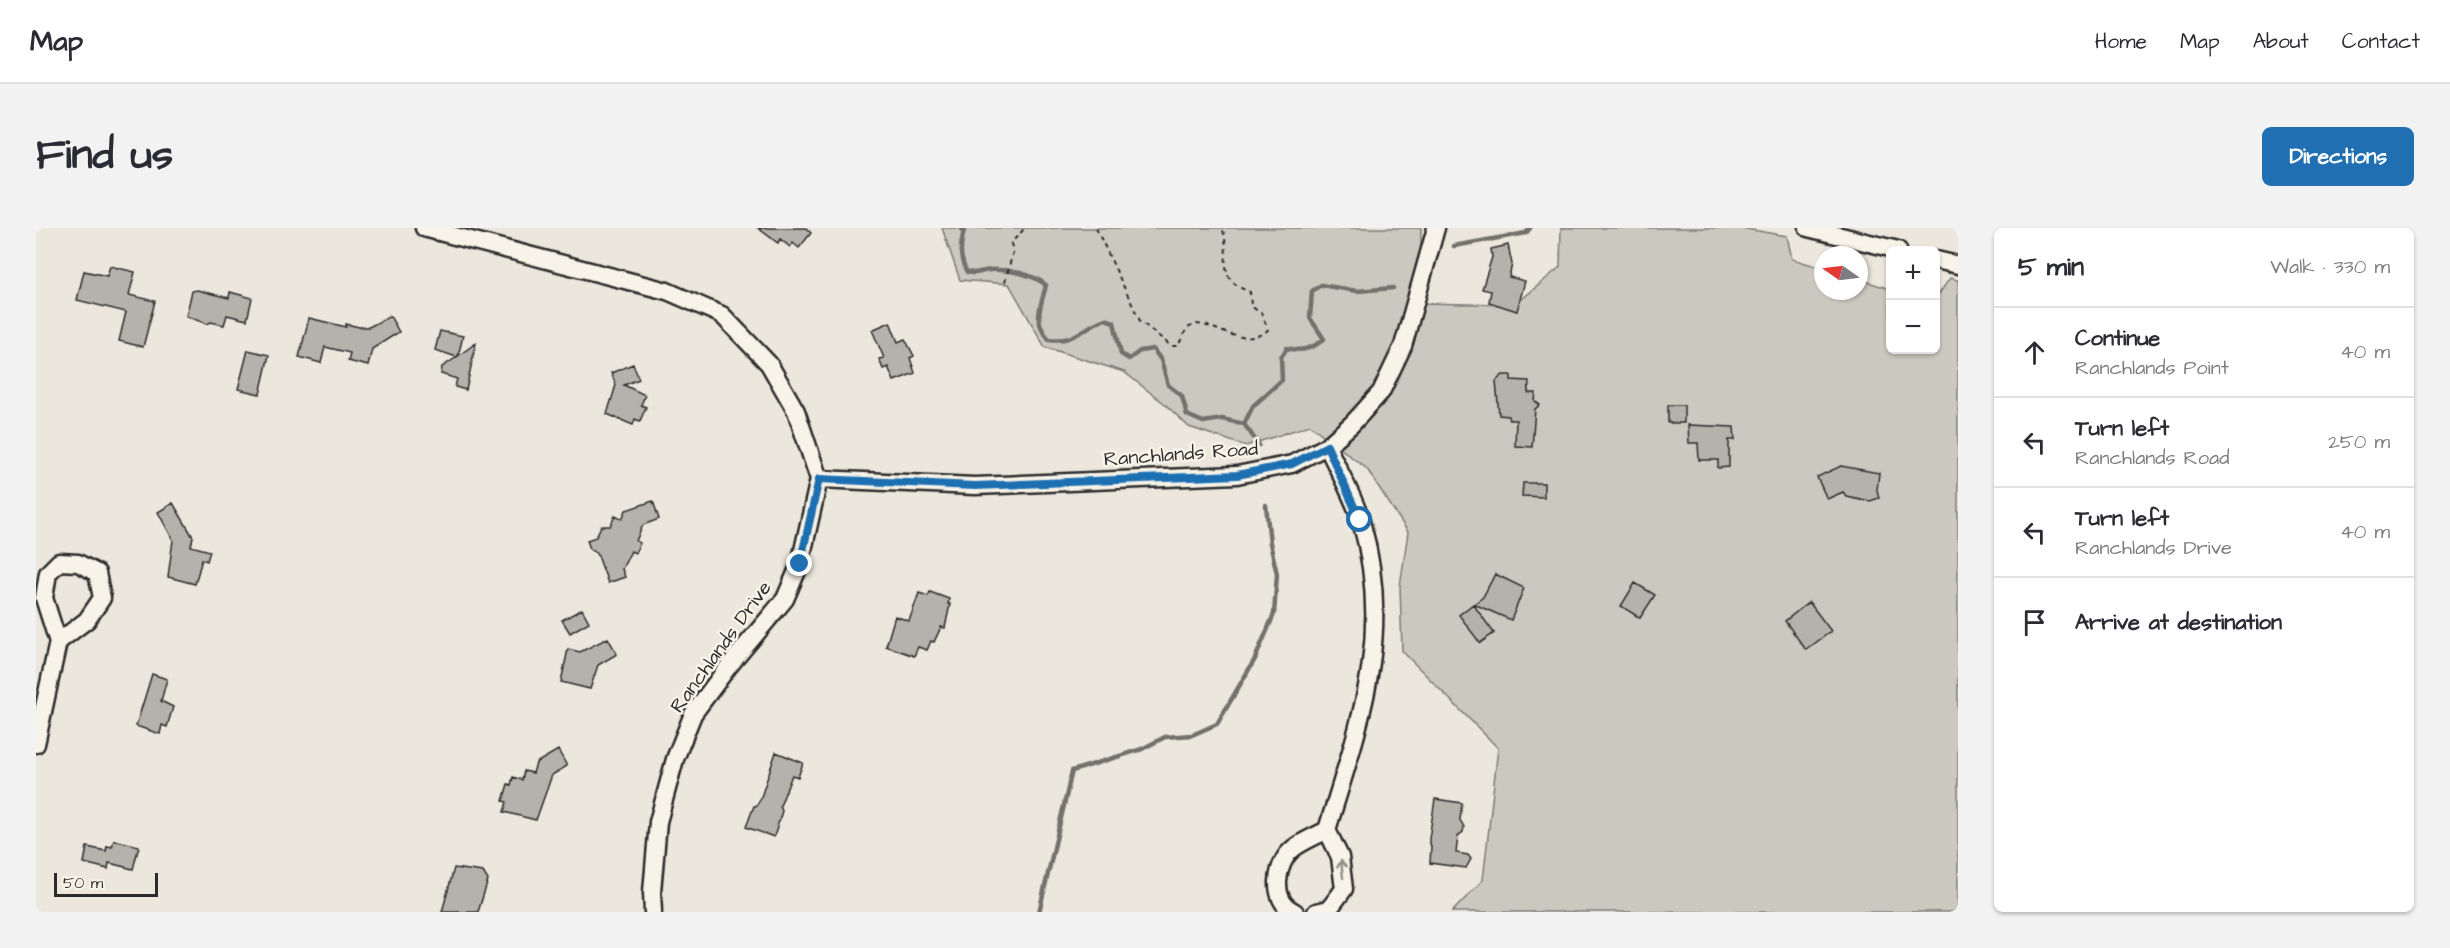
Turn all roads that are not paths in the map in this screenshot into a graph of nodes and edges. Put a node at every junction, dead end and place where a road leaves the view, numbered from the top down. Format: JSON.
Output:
{"nodes":[{"id":1,"x":424,"y":228,"type":"edge"},
{"id":2,"x":1436,"y":228,"type":"edge"},
{"id":3,"x":1808,"y":228,"type":"edge"},
{"id":4,"x":1886,"y":247,"type":"edge"},
{"id":5,"x":1940,"y":261,"type":"edge"},
{"id":6,"x":1958,"y":266,"type":"edge"},
{"id":7,"x":1327,"y":446,"type":"junction"},
{"id":8,"x":819,"y":479,"type":"junction"},
{"id":9,"x":58,"y":642,"type":"junction"},
{"id":10,"x":36,"y":744,"type":"edge"},
{"id":11,"x":1327,"y":830,"type":"junction"},
{"id":12,"x":653,"y":912,"type":"edge"},
{"id":13,"x":1295,"y":912,"type":"edge"},
{"id":14,"x":1316,"y":912,"type":"edge"}],
"edges":[{"from":1,"to":8,"type":"street"},
{"from":2,"to":7,"type":"street","name":"Ranchlands Road"},
{"from":3,"to":4,"type":"street"},
{"from":5,"to":6,"type":"street"},
{"from":7,"to":8,"type":"street","name":"Ranchlands Road"},
{"from":7,"to":11,"type":"street"},
{"from":8,"to":12,"type":"street","name":"Ranchlands Drive"},
{"from":9,"to":9,"type":"street"},
{"from":9,"to":10,"type":"street"},
{"from":11,"to":13,"type":"street"},
{"from":14,"to":11,"type":"street","one_way":true}]}
